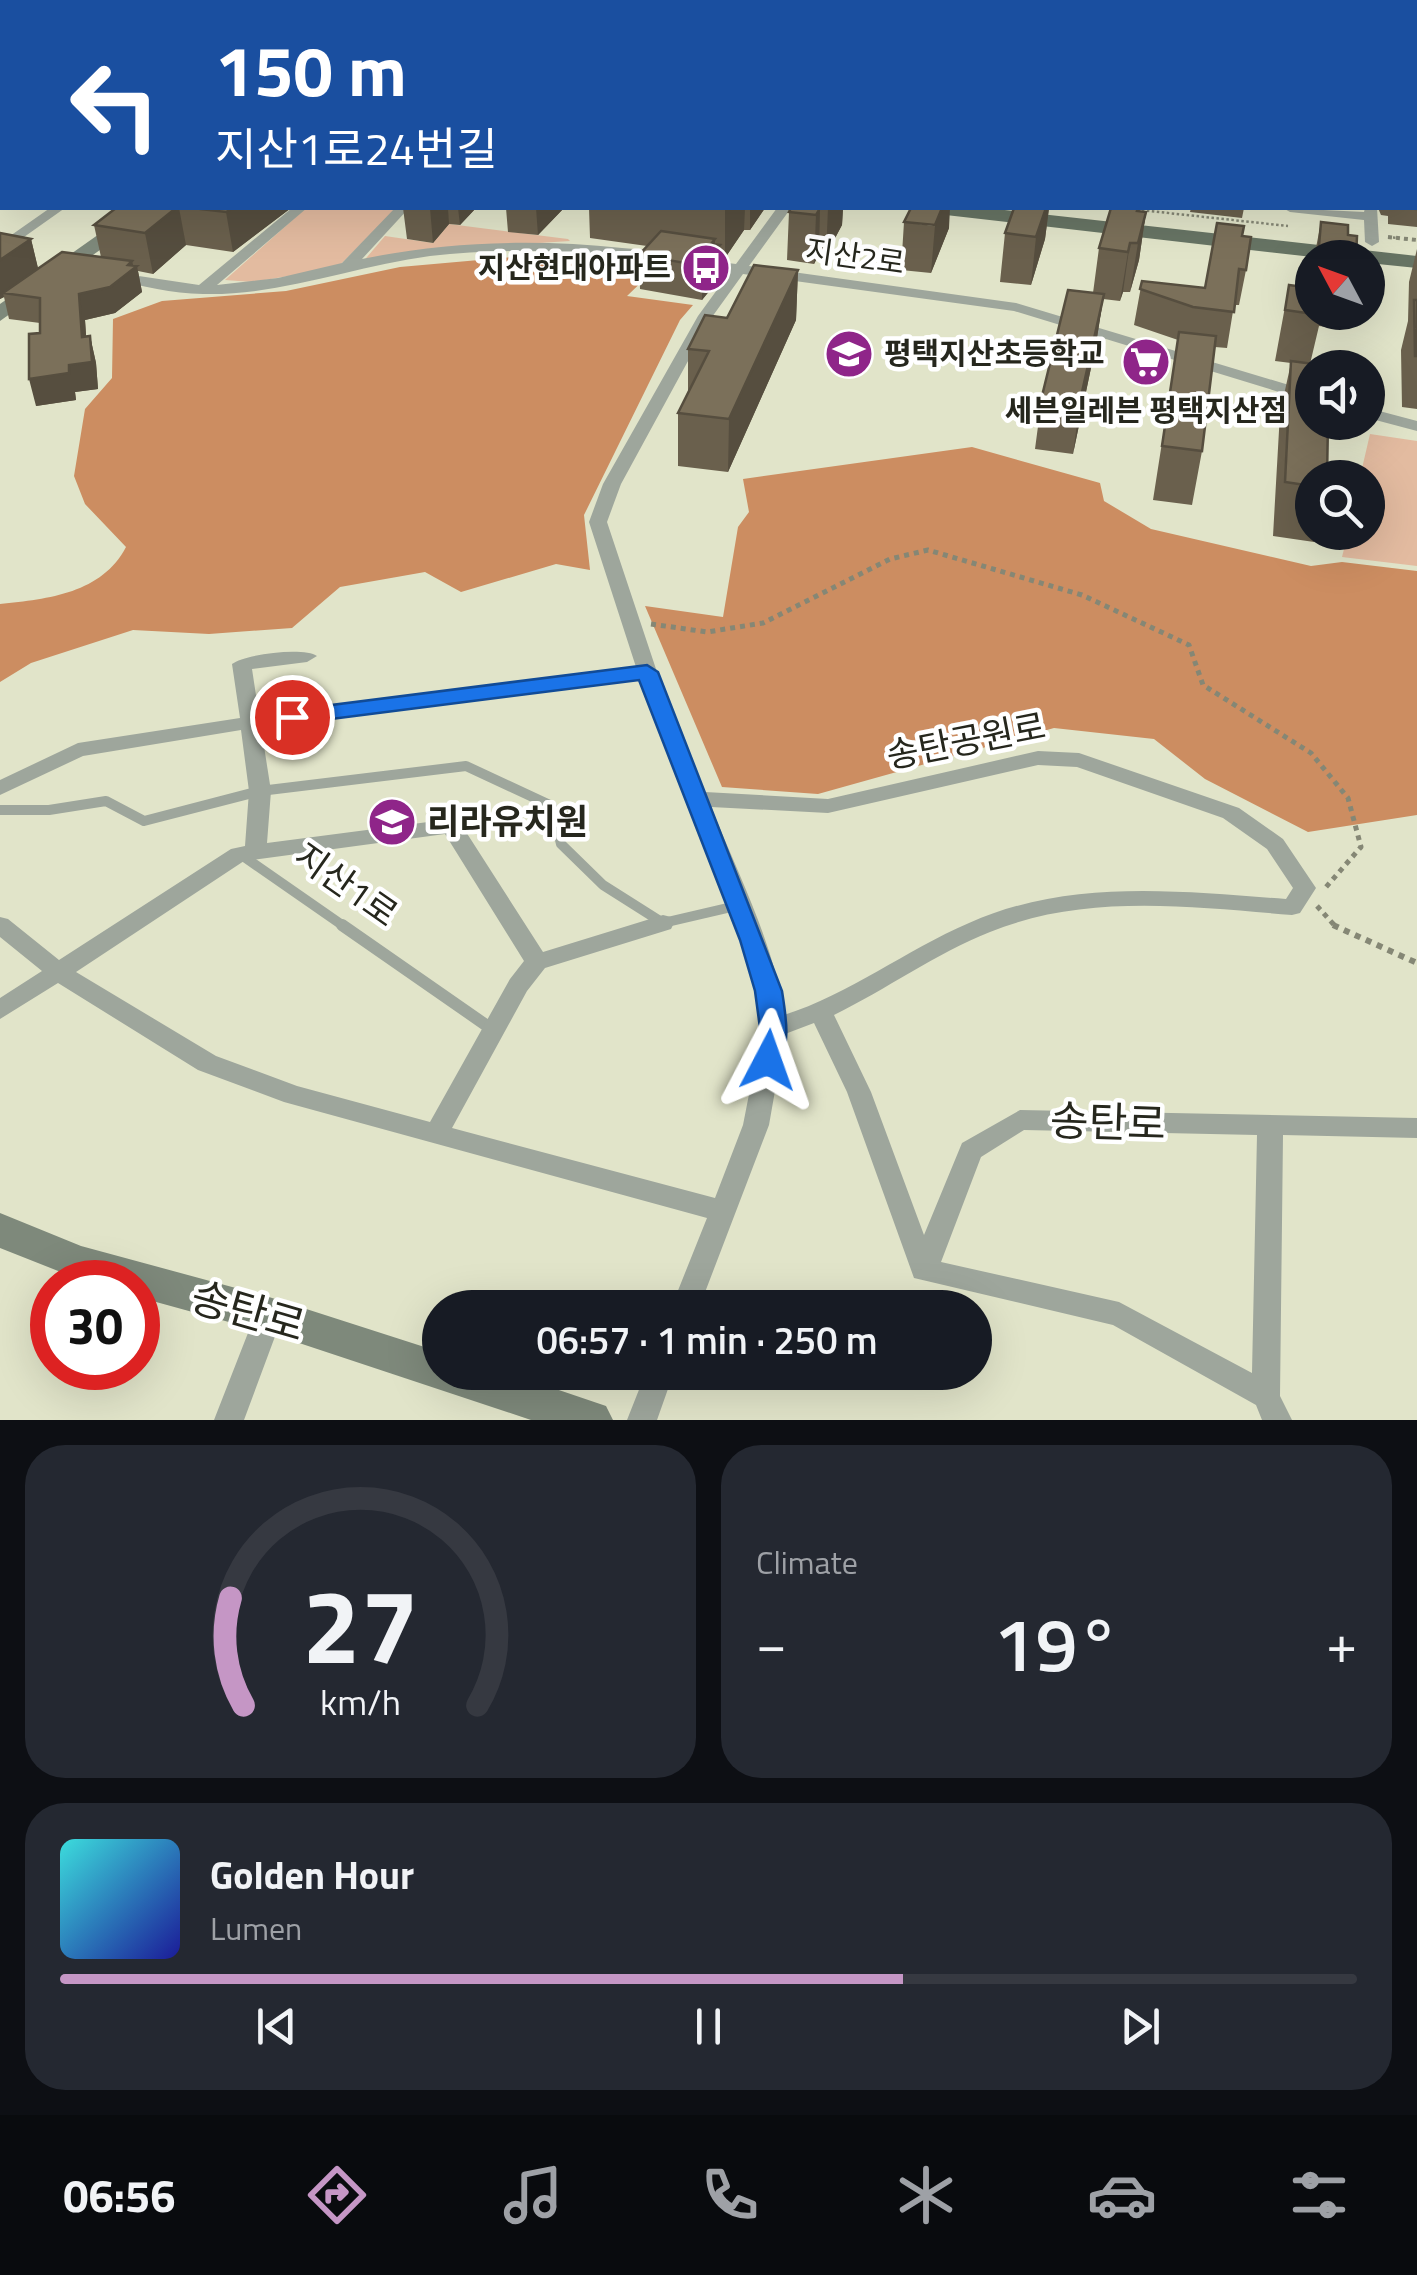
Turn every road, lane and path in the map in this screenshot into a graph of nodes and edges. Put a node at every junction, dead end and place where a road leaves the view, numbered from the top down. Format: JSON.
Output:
{"nodes":[{"id":1,"x":48,"y":210,"type":"edge"},
{"id":2,"x":146,"y":210,"type":"edge"},
{"id":3,"x":298,"y":210,"type":"edge"},
{"id":4,"x":400,"y":210,"type":"edge"},
{"id":5,"x":782,"y":210,"type":"edge"},
{"id":6,"x":955,"y":210,"type":"edge"},
{"id":7,"x":1079,"y":210,"type":"edge"},
{"id":8,"x":1141,"y":210,"type":"edge"},
{"id":9,"x":1330,"y":210,"type":"edge"},
{"id":10,"x":1371,"y":212,"type":"edge"},
{"id":11,"x":1295,"y":226,"type":"dead end"},
{"id":12,"x":1372,"y":239,"type":"junction"},
{"id":13,"x":1417,"y":244,"type":"edge"},
{"id":14,"x":0,"y":253,"type":"edge"},
{"id":15,"x":17,"y":259,"type":"edge"},
{"id":16,"x":34,"y":262,"type":"edge"},
{"id":17,"x":1417,"y":262,"type":"edge"},
{"id":18,"x":346,"y":268,"type":"junction"},
{"id":19,"x":67,"y":269,"type":"junction"},
{"id":20,"x":737,"y":269,"type":"junction"},
{"id":21,"x":202,"y":290,"type":"junction"},
{"id":22,"x":0,"y":314,"type":"edge"},
{"id":23,"x":1295,"y":392,"type":"edge"},
{"id":24,"x":1385,"y":418,"type":"edge"},
{"id":25,"x":1417,"y":426,"type":"edge"},
{"id":26,"x":632,"y":619,"type":"junction"},
{"id":27,"x":307,"y":656,"type":"dead end"},
{"id":28,"x":647,"y":672,"type":"junction"},
{"id":29,"x":252,"y":722,"type":"junction"},
{"id":30,"x":0,"y":788,"type":"edge"},
{"id":31,"x":260,"y":791,"type":"junction"},
{"id":32,"x":696,"y":799,"type":"junction"},
{"id":33,"x":0,"y":810,"type":"edge"},
{"id":34,"x":247,"y":853,"type":"junction"},
{"id":35,"x":1325,"y":888,"type":"dead end"},
{"id":36,"x":1302,"y":905,"type":"junction"},
{"id":37,"x":736,"y":906,"type":"junction"},
{"id":38,"x":663,"y":923,"type":"junction"},
{"id":39,"x":0,"y":925,"type":"edge"},
{"id":40,"x":537,"y":962,"type":"junction"},
{"id":41,"x":1417,"y":963,"type":"edge"},
{"id":42,"x":58,"y":972,"type":"junction"},
{"id":43,"x":0,"y":1010,"type":"edge"},
{"id":44,"x":822,"y":1014,"type":"junction"},
{"id":45,"x":774,"y":1028,"type":"junction"},
{"id":46,"x":494,"y":1030,"type":"junction"},
{"id":47,"x":1270,"y":1127,"type":"junction"},
{"id":48,"x":1417,"y":1128,"type":"edge"},
{"id":49,"x":436,"y":1134,"type":"junction"},
{"id":50,"x":722,"y":1211,"type":"junction"},
{"id":51,"x":0,"y":1230,"type":"edge"},
{"id":52,"x":924,"y":1270,"type":"junction"},
{"id":53,"x":692,"y":1290,"type":"edge"},
{"id":54,"x":269,"y":1315,"type":"junction"},
{"id":55,"x":422,"y":1365,"type":"edge"},
{"id":56,"x":498,"y":1390,"type":"edge"},
{"id":57,"x":653,"y":1390,"type":"edge"},
{"id":58,"x":1272,"y":1408,"type":"edge"},
{"id":59,"x":228,"y":1420,"type":"edge"},
{"id":60,"x":591,"y":1420,"type":"edge"},
{"id":61,"x":642,"y":1420,"type":"edge"}],
"edges":[{"from":1,"to":14,"type":"street"},
{"from":2,"to":19,"type":"main road"},
{"from":3,"to":21,"type":"street"},
{"from":4,"to":18,"type":"street"},
{"from":5,"to":20,"type":"street"},
{"from":6,"to":17,"type":"main road"},
{"from":7,"to":12,"type":"main road"},
{"from":8,"to":11,"type":"path"},
{"from":9,"to":10,"type":"street"},
{"from":10,"to":12,"type":"street"},
{"from":12,"to":13,"type":"main road"},
{"from":12,"to":13,"type":"path"},
{"from":14,"to":15,"type":"street"},
{"from":16,"to":19,"type":"street","name":"지산2로"},
{"from":18,"to":20,"type":"street","name":"지산2로"},
{"from":18,"to":21,"type":"street","name":"지산2로"},
{"from":19,"to":21,"type":"street","name":"지산2로"},
{"from":19,"to":22,"type":"main road"},
{"from":20,"to":23,"type":"street","name":"지산2로"},
{"from":20,"to":26,"type":"street"},
{"from":24,"to":25,"type":"street"},
{"from":26,"to":28,"type":"street"},
{"from":26,"to":35,"type":"path"},
{"from":27,"to":29,"type":"street"},
{"from":28,"to":29,"type":"street"},
{"from":28,"to":32,"type":"street"},
{"from":29,"to":30,"type":"street"},
{"from":29,"to":31,"type":"street"},
{"from":31,"to":33,"type":"lane"},
{"from":31,"to":34,"type":"street"},
{"from":31,"to":38,"type":"lane"},
{"from":32,"to":36,"type":"street","name":"송탄공원로"},
{"from":32,"to":37,"type":"street"},
{"from":34,"to":40,"type":"street"},
{"from":34,"to":42,"type":"street","name":"지산1로"},
{"from":34,"to":46,"type":"lane","name":"지산1로"},
{"from":36,"to":41,"type":"path"},
{"from":36,"to":44,"type":"street"},
{"from":37,"to":38,"type":"lane"},
{"from":37,"to":45,"type":"street"},
{"from":38,"to":40,"type":"street"},
{"from":39,"to":42,"type":"street"},
{"from":40,"to":46,"type":"street"},
{"from":42,"to":43,"type":"street","name":"지산1로"},
{"from":42,"to":49,"type":"street"},
{"from":44,"to":45,"type":"street"},
{"from":44,"to":52,"type":"street"},
{"from":45,"to":50,"type":"street"},
{"from":46,"to":49,"type":"street"},
{"from":47,"to":48,"type":"street","name":"송탄로"},
{"from":47,"to":52,"type":"street","name":"송탄로"},
{"from":47,"to":58,"type":"street"},
{"from":49,"to":50,"type":"street"},
{"from":50,"to":53,"type":"street"},
{"from":51,"to":54,"type":"main road","name":"송탄로"},
{"from":52,"to":58,"type":"street"},
{"from":54,"to":55,"type":"main road","name":"송탄로"},
{"from":54,"to":59,"type":"street"},
{"from":56,"to":60,"type":"main road","name":"송탄로"},
{"from":57,"to":61,"type":"street"}]}
